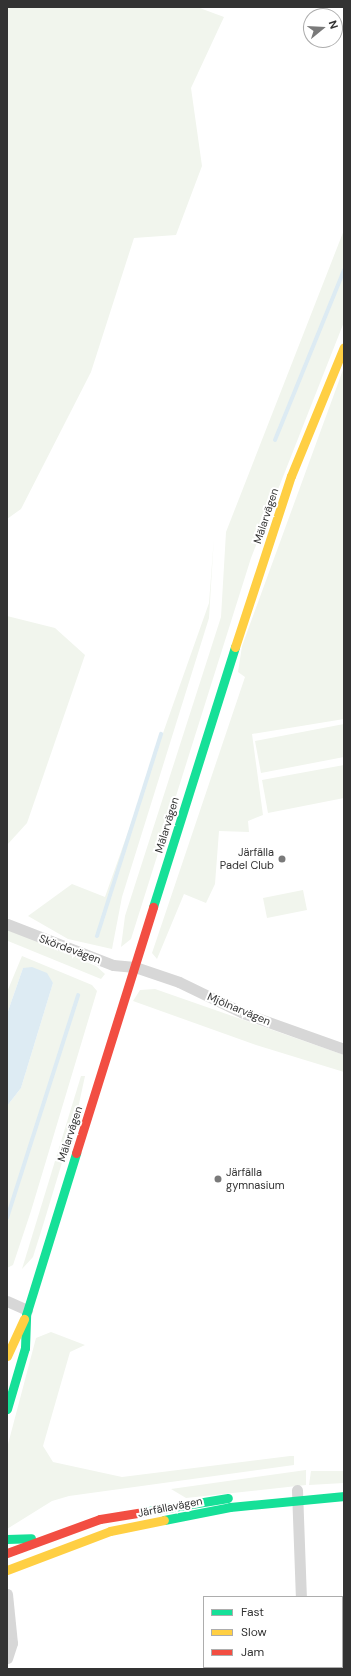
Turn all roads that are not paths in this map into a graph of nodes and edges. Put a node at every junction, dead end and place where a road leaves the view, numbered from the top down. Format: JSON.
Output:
{"nodes":[{"id":1,"x":344,"y":347,"type":"edge"},
{"id":2,"x":7,"y":924,"type":"edge"},
{"id":3,"x":135,"y":967,"type":"junction"},
{"id":4,"x":344,"y":1049,"type":"edge"},
{"id":5,"x":7,"y":1301,"type":"edge"},
{"id":6,"x":27,"y":1312,"type":"junction"},
{"id":7,"x":7,"y":1356,"type":"edge"},
{"id":8,"x":7,"y":1409,"type":"edge"},
{"id":9,"x":344,"y":1486,"type":"edge"},
{"id":10,"x":297,"y":1495,"type":"junction"},
{"id":11,"x":344,"y":1496,"type":"edge"},
{"id":12,"x":52,"y":1535,"type":"junction"},
{"id":13,"x":7,"y":1540,"type":"edge"},
{"id":14,"x":7,"y":1553,"type":"edge"},
{"id":15,"x":7,"y":1570,"type":"edge"},
{"id":16,"x":7,"y":1594,"type":"edge"},
{"id":17,"x":301,"y":1596,"type":"edge"},
{"id":18,"x":7,"y":1607,"type":"edge"},
{"id":19,"x":7,"y":1658,"type":"edge"}],
"edges":[{"from":1,"to":3,"type":"street","name":"Mälarvägen"},
{"from":2,"to":3,"type":"street","name":"Skördevägen"},
{"from":3,"to":4,"type":"street","name":"Mjölnarvägen"},
{"from":3,"to":6,"type":"street","name":"Mälarvägen"},
{"from":5,"to":6,"type":"street"},
{"from":6,"to":7,"type":"street","name":"Mälarvägen"},
{"from":6,"to":8,"type":"street","name":"Mälarvägen"},
{"from":9,"to":10,"type":"street","name":"Järfällavägen"},
{"from":10,"to":11,"type":"street","name":"Järfällavägen"},
{"from":10,"to":12,"type":"street","name":"Järfällavägen"},
{"from":10,"to":15,"type":"street","name":"Järfällavägen"},
{"from":10,"to":17,"type":"street"},
{"from":12,"to":13,"type":"street"},
{"from":12,"to":14,"type":"street","name":"Järfällavägen"},
{"from":16,"to":18,"type":"street"},
{"from":18,"to":19,"type":"street"}]}
